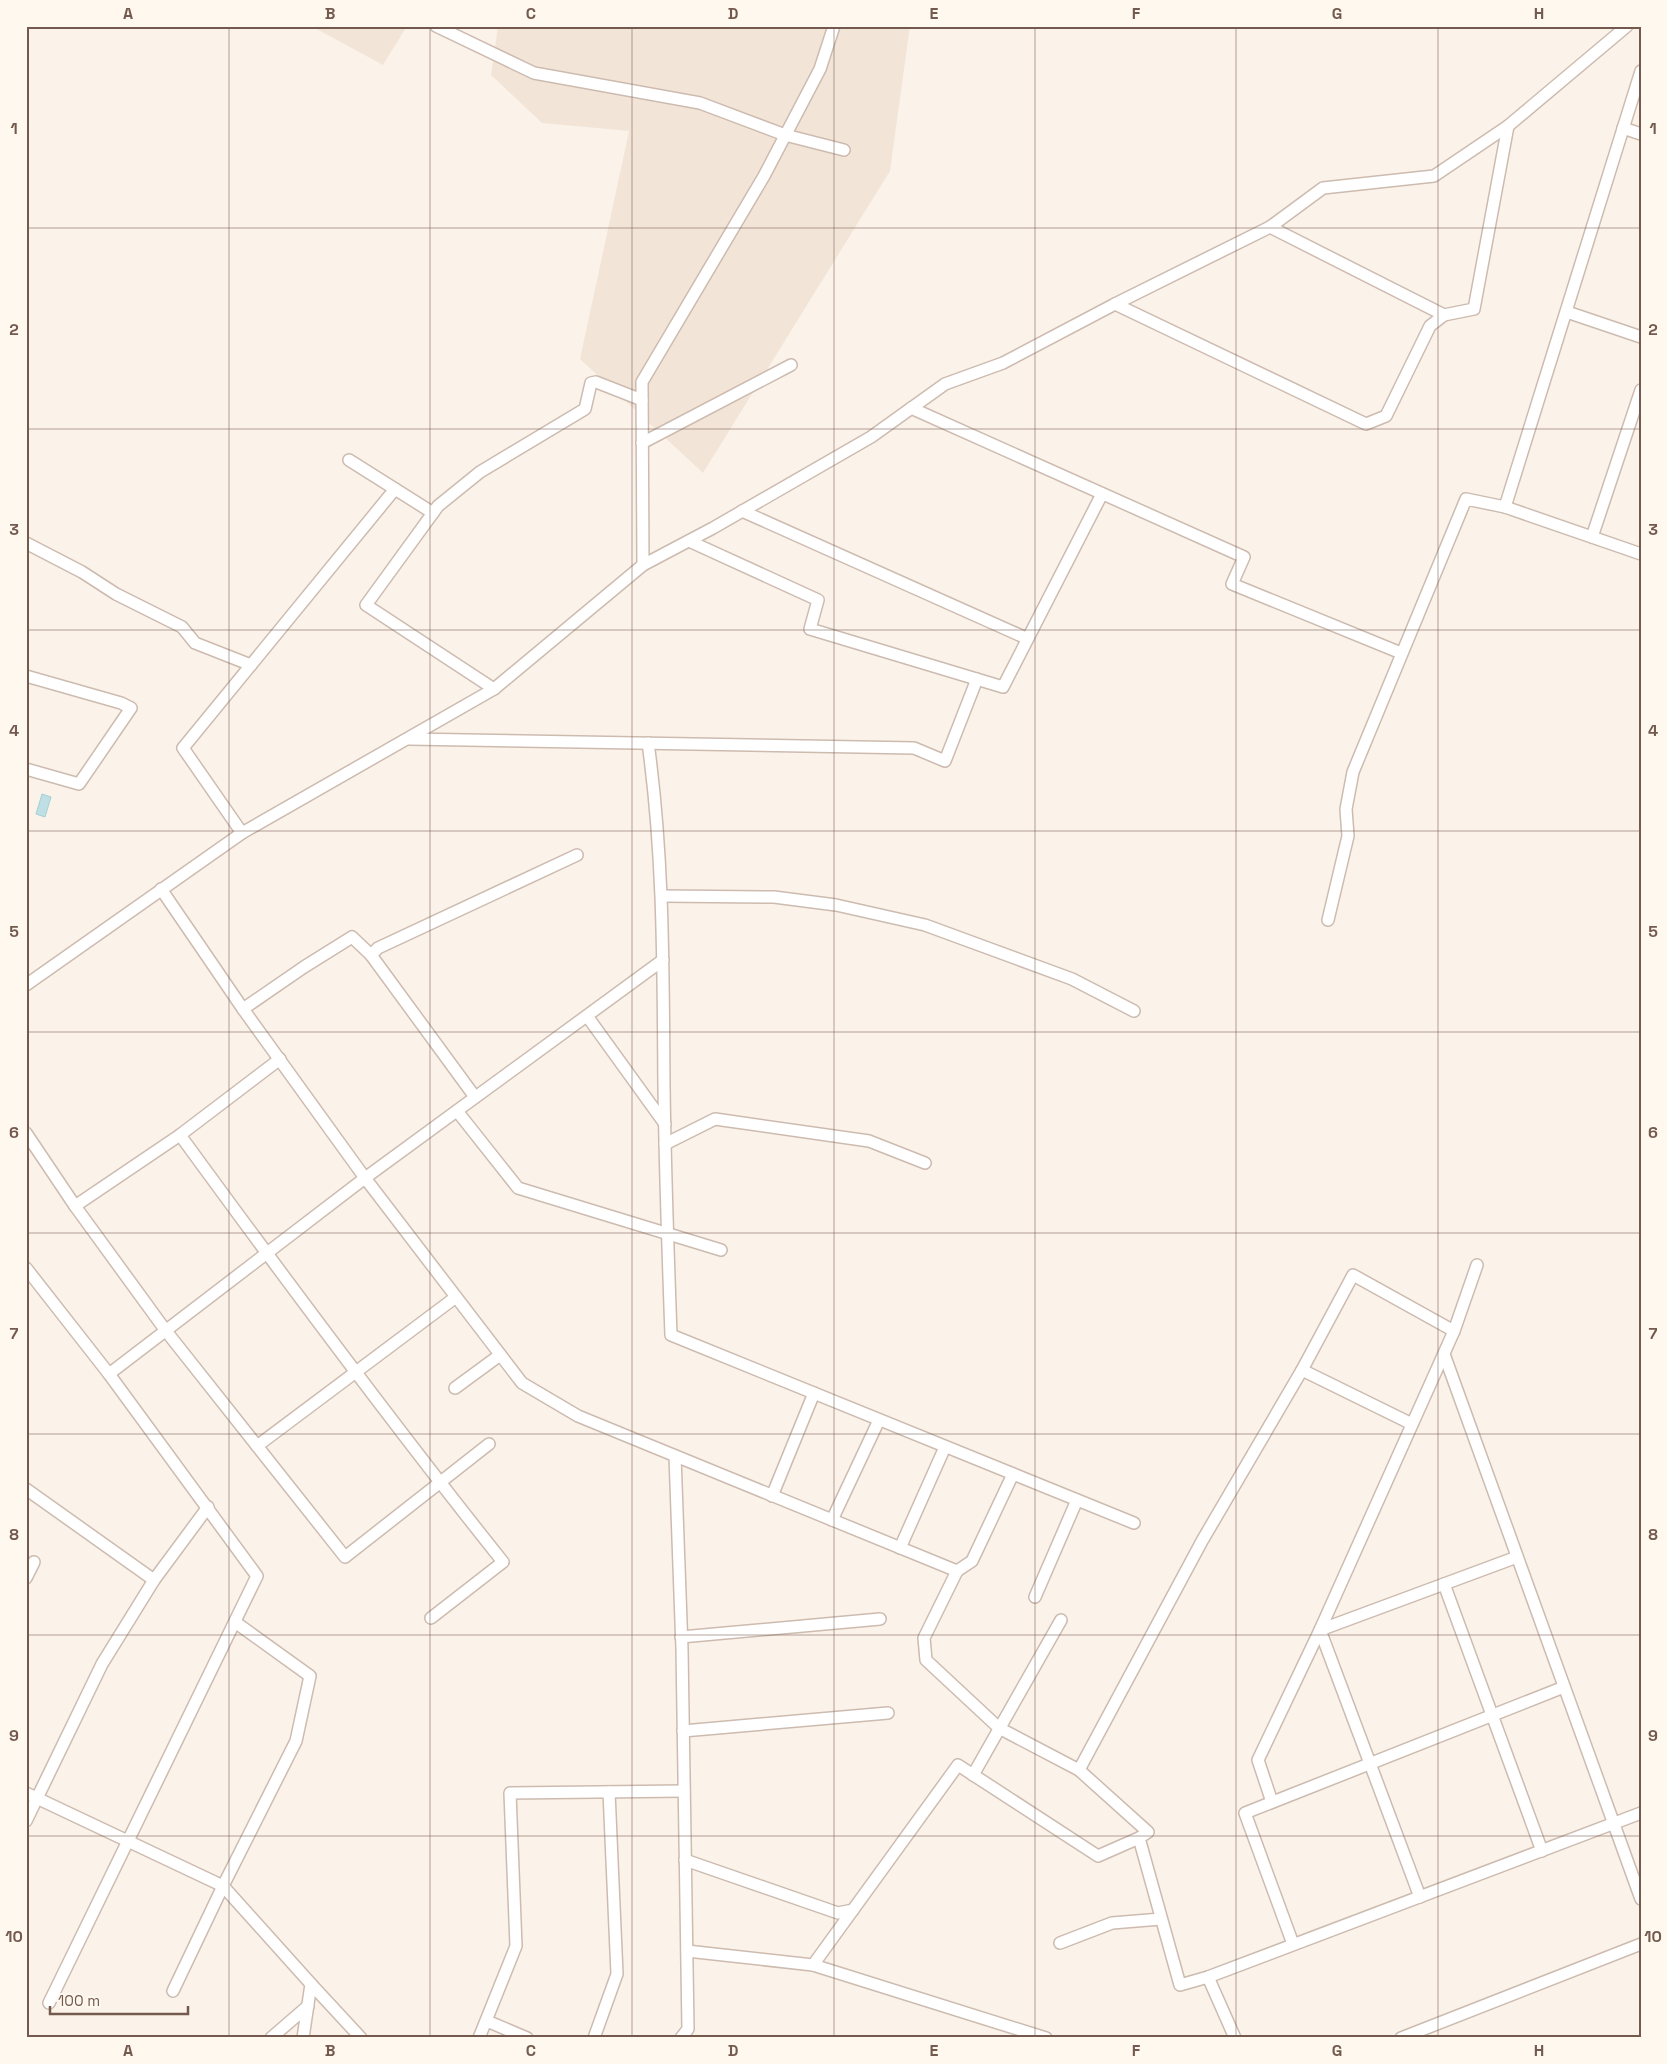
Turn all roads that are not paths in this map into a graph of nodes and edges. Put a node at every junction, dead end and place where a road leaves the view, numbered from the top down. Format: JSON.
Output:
{"nodes":[{"id":1,"x":436,"y":26,"type":"edge"},
{"id":2,"x":834,"y":26,"type":"edge"},
{"id":3,"x":1628,"y":26,"type":"edge"},
{"id":4,"x":1641,"y":71,"type":"edge"},
{"id":5,"x":1508,"y":126,"type":"junction"},
{"id":6,"x":1623,"y":128,"type":"junction"},
{"id":7,"x":1641,"y":134,"type":"edge"},
{"id":8,"x":785,"y":135,"type":"junction"},
{"id":9,"x":844,"y":150,"type":"dead end"},
{"id":10,"x":1270,"y":227,"type":"junction"},
{"id":11,"x":1115,"y":304,"type":"junction"},
{"id":12,"x":1567,"y":312,"type":"junction"},
{"id":13,"x":1444,"y":315,"type":"junction"},
{"id":14,"x":1641,"y":337,"type":"edge"},
{"id":15,"x":791,"y":365,"type":"dead end"},
{"id":16,"x":1641,"y":390,"type":"edge"},
{"id":17,"x":642,"y":400,"type":"junction"},
{"id":18,"x":911,"y":408,"type":"junction"},
{"id":19,"x":642,"y":443,"type":"junction"},
{"id":20,"x":349,"y":460,"type":"dead end"},
{"id":21,"x":395,"y":489,"type":"junction"},
{"id":22,"x":1102,"y":494,"type":"junction"},
{"id":23,"x":1505,"y":508,"type":"junction"},
{"id":24,"x":742,"y":511,"type":"junction"},
{"id":25,"x":432,"y":513,"type":"junction"},
{"id":26,"x":1592,"y":537,"type":"junction"},
{"id":27,"x":689,"y":541,"type":"junction"},
{"id":28,"x":26,"y":543,"type":"edge"},
{"id":29,"x":1641,"y":554,"type":"edge"},
{"id":30,"x":644,"y":565,"type":"junction"},
{"id":31,"x":1026,"y":638,"type":"junction"},
{"id":32,"x":1401,"y":653,"type":"junction"},
{"id":33,"x":251,"y":665,"type":"junction"},
{"id":34,"x":26,"y":676,"type":"edge"},
{"id":35,"x":977,"y":679,"type":"junction"},
{"id":36,"x":494,"y":689,"type":"junction"},
{"id":37,"x":407,"y":739,"type":"junction"},
{"id":38,"x":648,"y":743,"type":"junction"},
{"id":39,"x":26,"y":769,"type":"edge"},
{"id":40,"x":242,"y":834,"type":"junction"},
{"id":41,"x":577,"y":855,"type":"dead end"},
{"id":42,"x":161,"y":889,"type":"junction"},
{"id":43,"x":662,"y":896,"type":"junction"},
{"id":44,"x":1328,"y":920,"type":"dead end"},
{"id":45,"x":371,"y":955,"type":"junction"},
{"id":46,"x":663,"y":960,"type":"junction"},
{"id":47,"x":26,"y":985,"type":"edge"},
{"id":48,"x":244,"y":1009,"type":"junction"},
{"id":49,"x":1134,"y":1012,"type":"dead end"},
{"id":50,"x":587,"y":1016,"type":"junction"},
{"id":51,"x":280,"y":1059,"type":"junction"},
{"id":52,"x":476,"y":1097,"type":"junction"},
{"id":53,"x":457,"y":1111,"type":"junction"},
{"id":54,"x":665,"y":1124,"type":"junction"},
{"id":55,"x":26,"y":1133,"type":"edge"},
{"id":56,"x":180,"y":1135,"type":"junction"},
{"id":57,"x":665,"y":1144,"type":"junction"},
{"id":58,"x":924,"y":1163,"type":"dead end"},
{"id":59,"x":365,"y":1178,"type":"junction"},
{"id":60,"x":75,"y":1206,"type":"junction"},
{"id":61,"x":668,"y":1234,"type":"junction"},
{"id":62,"x":721,"y":1250,"type":"dead end"},
{"id":63,"x":267,"y":1254,"type":"junction"},
{"id":64,"x":1477,"y":1265,"type":"dead end"},
{"id":65,"x":26,"y":1268,"type":"edge"},
{"id":66,"x":456,"y":1297,"type":"junction"},
{"id":67,"x":166,"y":1331,"type":"junction"},
{"id":68,"x":1454,"y":1331,"type":"junction"},
{"id":69,"x":500,"y":1354,"type":"junction"},
{"id":70,"x":1444,"y":1354,"type":"junction"},
{"id":71,"x":1302,"y":1370,"type":"junction"},
{"id":72,"x":356,"y":1372,"type":"junction"},
{"id":73,"x":109,"y":1374,"type":"junction"},
{"id":74,"x":455,"y":1388,"type":"dead end"},
{"id":75,"x":814,"y":1393,"type":"junction"},
{"id":76,"x":879,"y":1420,"type":"junction"},
{"id":77,"x":1412,"y":1424,"type":"junction"},
{"id":78,"x":489,"y":1444,"type":"dead end"},
{"id":79,"x":257,"y":1446,"type":"junction"},
{"id":80,"x":945,"y":1447,"type":"junction"},
{"id":81,"x":675,"y":1456,"type":"junction"},
{"id":82,"x":1013,"y":1474,"type":"junction"},
{"id":83,"x":440,"y":1483,"type":"junction"},
{"id":84,"x":26,"y":1489,"type":"edge"},
{"id":85,"x":772,"y":1496,"type":"junction"},
{"id":86,"x":1077,"y":1500,"type":"junction"},
{"id":87,"x":208,"y":1507,"type":"junction"},
{"id":88,"x":832,"y":1520,"type":"junction"},
{"id":89,"x":1134,"y":1523,"type":"dead end"},
{"id":90,"x":900,"y":1548,"type":"junction"},
{"id":91,"x":1517,"y":1557,"type":"junction"},
{"id":92,"x":34,"y":1562,"type":"dead end"},
{"id":93,"x":957,"y":1572,"type":"junction"},
{"id":94,"x":26,"y":1578,"type":"edge"},
{"id":95,"x":154,"y":1580,"type":"junction"},
{"id":96,"x":1444,"y":1584,"type":"junction"},
{"id":97,"x":1035,"y":1597,"type":"dead end"},
{"id":98,"x":431,"y":1618,"type":"dead end"},
{"id":99,"x":880,"y":1620,"type":"dead end"},
{"id":100,"x":1061,"y":1620,"type":"dead end"},
{"id":101,"x":235,"y":1622,"type":"junction"},
{"id":102,"x":1320,"y":1630,"type":"junction"},
{"id":103,"x":681,"y":1638,"type":"junction"},
{"id":104,"x":1564,"y":1687,"type":"junction"},
{"id":105,"x":888,"y":1714,"type":"dead end"},
{"id":106,"x":1492,"y":1715,"type":"junction"},
{"id":107,"x":999,"y":1728,"type":"junction"},
{"id":108,"x":683,"y":1731,"type":"junction"},
{"id":109,"x":1370,"y":1763,"type":"junction"},
{"id":110,"x":1079,"y":1770,"type":"junction"},
{"id":111,"x":973,"y":1775,"type":"junction"},
{"id":112,"x":684,"y":1790,"type":"junction"},
{"id":113,"x":609,"y":1792,"type":"junction"},
{"id":114,"x":31,"y":1796,"type":"edge"},
{"id":115,"x":1272,"y":1802,"type":"junction"},
{"id":116,"x":1641,"y":1813,"type":"edge"},
{"id":117,"x":26,"y":1821,"type":"edge"},
{"id":118,"x":1614,"y":1824,"type":"junction"},
{"id":119,"x":1139,"y":1838,"type":"junction"},
{"id":120,"x":127,"y":1840,"type":"junction"},
{"id":121,"x":1542,"y":1851,"type":"junction"},
{"id":122,"x":685,"y":1860,"type":"junction"},
{"id":123,"x":223,"y":1886,"type":"junction"},
{"id":124,"x":1420,"y":1897,"type":"junction"},
{"id":125,"x":1641,"y":1899,"type":"edge"},
{"id":126,"x":853,"y":1910,"type":"junction"},
{"id":127,"x":1161,"y":1918,"type":"junction"},
{"id":128,"x":1060,"y":1943,"type":"dead end"},
{"id":129,"x":1293,"y":1944,"type":"junction"},
{"id":130,"x":1641,"y":1944,"type":"edge"},
{"id":131,"x":687,"y":1951,"type":"junction"},
{"id":132,"x":813,"y":1965,"type":"junction"},
{"id":133,"x":1208,"y":1977,"type":"junction"},
{"id":134,"x":312,"y":1984,"type":"junction"},
{"id":135,"x":173,"y":1991,"type":"dead end"},
{"id":136,"x":49,"y":2003,"type":"dead end"},
{"id":137,"x":308,"y":2006,"type":"junction"},
{"id":138,"x":487,"y":2021,"type":"junction"},
{"id":139,"x":271,"y":2038,"type":"edge"},
{"id":140,"x":303,"y":2038,"type":"edge"},
{"id":141,"x":362,"y":2038,"type":"edge"},
{"id":142,"x":479,"y":2038,"type":"edge"},
{"id":143,"x":528,"y":2038,"type":"edge"},
{"id":144,"x":594,"y":2038,"type":"edge"},
{"id":145,"x":681,"y":2038,"type":"edge"},
{"id":146,"x":1046,"y":2038,"type":"edge"},
{"id":147,"x":1235,"y":2038,"type":"edge"},
{"id":148,"x":1400,"y":2038,"type":"edge"}],
"edges":[{"from":1,"to":8,"type":"street"},
{"from":2,"to":8,"type":"street"},
{"from":3,"to":5,"type":"street"},
{"from":4,"to":6,"type":"street"},
{"from":5,"to":10,"type":"street"},
{"from":5,"to":13,"type":"street"},
{"from":6,"to":7,"type":"street"},
{"from":6,"to":12,"type":"street"},
{"from":8,"to":9,"type":"street"},
{"from":8,"to":17,"type":"street"},
{"from":10,"to":11,"type":"street"},
{"from":10,"to":13,"type":"street"},
{"from":11,"to":13,"type":"street"},
{"from":11,"to":18,"type":"street"},
{"from":12,"to":14,"type":"street"},
{"from":12,"to":23,"type":"street"},
{"from":15,"to":19,"type":"street"},
{"from":16,"to":26,"type":"street"},
{"from":17,"to":19,"type":"street"},
{"from":17,"to":25,"type":"street"},
{"from":18,"to":22,"type":"street"},
{"from":18,"to":24,"type":"street"},
{"from":19,"to":30,"type":"street"},
{"from":20,"to":21,"type":"street"},
{"from":21,"to":25,"type":"street"},
{"from":21,"to":33,"type":"street"},
{"from":22,"to":31,"type":"street"},
{"from":22,"to":32,"type":"street"},
{"from":23,"to":26,"type":"street"},
{"from":23,"to":32,"type":"street"},
{"from":24,"to":27,"type":"street"},
{"from":24,"to":31,"type":"street"},
{"from":25,"to":36,"type":"street"},
{"from":26,"to":29,"type":"street"},
{"from":27,"to":30,"type":"street"},
{"from":27,"to":35,"type":"street"},
{"from":28,"to":33,"type":"street"},
{"from":30,"to":36,"type":"street"},
{"from":31,"to":35,"type":"street"},
{"from":32,"to":44,"type":"street"},
{"from":33,"to":40,"type":"street"},
{"from":34,"to":39,"type":"street"},
{"from":35,"to":38,"type":"street"},
{"from":36,"to":37,"type":"street"},
{"from":37,"to":38,"type":"street"},
{"from":37,"to":40,"type":"street"},
{"from":38,"to":43,"type":"street"},
{"from":40,"to":42,"type":"street"},
{"from":41,"to":45,"type":"street"},
{"from":42,"to":47,"type":"street"},
{"from":42,"to":48,"type":"street"},
{"from":43,"to":46,"type":"street"},
{"from":43,"to":49,"type":"street"},
{"from":45,"to":48,"type":"street"},
{"from":45,"to":52,"type":"street"},
{"from":46,"to":50,"type":"street"},
{"from":46,"to":54,"type":"street"},
{"from":48,"to":51,"type":"street"},
{"from":50,"to":52,"type":"street"},
{"from":50,"to":54,"type":"street"},
{"from":51,"to":56,"type":"street"},
{"from":51,"to":59,"type":"street"},
{"from":52,"to":53,"type":"street"},
{"from":53,"to":59,"type":"street"},
{"from":53,"to":61,"type":"street"},
{"from":54,"to":57,"type":"street"},
{"from":55,"to":60,"type":"street"},
{"from":56,"to":60,"type":"street"},
{"from":56,"to":63,"type":"street"},
{"from":57,"to":58,"type":"street"},
{"from":57,"to":61,"type":"street"},
{"from":59,"to":63,"type":"street"},
{"from":59,"to":66,"type":"street"},
{"from":60,"to":67,"type":"street"},
{"from":61,"to":62,"type":"street"},
{"from":61,"to":75,"type":"street"},
{"from":63,"to":67,"type":"street"},
{"from":63,"to":72,"type":"street"},
{"from":64,"to":68,"type":"street"},
{"from":65,"to":73,"type":"street"},
{"from":66,"to":69,"type":"street"},
{"from":66,"to":72,"type":"street"},
{"from":67,"to":73,"type":"street"},
{"from":67,"to":79,"type":"street"},
{"from":68,"to":70,"type":"street"},
{"from":68,"to":71,"type":"street"},
{"from":69,"to":74,"type":"street"},
{"from":69,"to":81,"type":"street"},
{"from":70,"to":77,"type":"street"},
{"from":70,"to":91,"type":"street"},
{"from":71,"to":77,"type":"street"},
{"from":71,"to":110,"type":"street"},
{"from":72,"to":79,"type":"street"},
{"from":72,"to":83,"type":"street"},
{"from":73,"to":87,"type":"street"},
{"from":75,"to":76,"type":"street"},
{"from":75,"to":85,"type":"street"},
{"from":76,"to":80,"type":"street"},
{"from":76,"to":88,"type":"street"},
{"from":77,"to":102,"type":"street"},
{"from":78,"to":83,"type":"street"},
{"from":79,"to":83,"type":"street"},
{"from":80,"to":82,"type":"street"},
{"from":80,"to":90,"type":"street"},
{"from":81,"to":85,"type":"street"},
{"from":81,"to":103,"type":"street"},
{"from":82,"to":86,"type":"street"},
{"from":82,"to":93,"type":"street"},
{"from":83,"to":98,"type":"street"},
{"from":84,"to":95,"type":"street"},
{"from":85,"to":88,"type":"street"},
{"from":86,"to":89,"type":"street"},
{"from":86,"to":97,"type":"street"},
{"from":87,"to":95,"type":"street"},
{"from":87,"to":101,"type":"street"},
{"from":88,"to":90,"type":"street"},
{"from":90,"to":93,"type":"street"},
{"from":91,"to":96,"type":"street"},
{"from":91,"to":104,"type":"street"},
{"from":92,"to":94,"type":"street"},
{"from":93,"to":107,"type":"street"},
{"from":95,"to":114,"type":"street"},
{"from":96,"to":102,"type":"street"},
{"from":96,"to":106,"type":"street"},
{"from":99,"to":103,"type":"street"},
{"from":100,"to":107,"type":"street"},
{"from":101,"to":120,"type":"street"},
{"from":101,"to":123,"type":"street"},
{"from":102,"to":109,"type":"street"},
{"from":102,"to":115,"type":"street"},
{"from":103,"to":108,"type":"street"},
{"from":104,"to":106,"type":"street"},
{"from":104,"to":118,"type":"street"},
{"from":105,"to":108,"type":"street"},
{"from":106,"to":109,"type":"street"},
{"from":106,"to":121,"type":"street"},
{"from":107,"to":110,"type":"street"},
{"from":107,"to":111,"type":"street"},
{"from":108,"to":112,"type":"street"},
{"from":109,"to":115,"type":"street"},
{"from":109,"to":124,"type":"street"},
{"from":110,"to":119,"type":"street"},
{"from":111,"to":119,"type":"street"},
{"from":111,"to":126,"type":"street"},
{"from":112,"to":113,"type":"street"},
{"from":112,"to":122,"type":"street"},
{"from":113,"to":138,"type":"street"},
{"from":113,"to":144,"type":"street"},
{"from":114,"to":117,"type":"street"},
{"from":114,"to":120,"type":"street"},
{"from":115,"to":129,"type":"street"},
{"from":116,"to":118,"type":"street"},
{"from":118,"to":121,"type":"street"},
{"from":118,"to":125,"type":"street"},
{"from":119,"to":127,"type":"street"},
{"from":120,"to":123,"type":"street"},
{"from":120,"to":136,"type":"street"},
{"from":121,"to":124,"type":"street"},
{"from":122,"to":126,"type":"street"},
{"from":122,"to":131,"type":"street"},
{"from":123,"to":134,"type":"street"},
{"from":123,"to":135,"type":"street"},
{"from":124,"to":129,"type":"street"},
{"from":126,"to":132,"type":"street"},
{"from":127,"to":128,"type":"street"},
{"from":127,"to":133,"type":"street"},
{"from":129,"to":133,"type":"street"},
{"from":130,"to":148,"type":"street"},
{"from":131,"to":132,"type":"street"},
{"from":131,"to":145,"type":"street"},
{"from":132,"to":146,"type":"street"},
{"from":133,"to":147,"type":"street"},
{"from":134,"to":137,"type":"street"},
{"from":134,"to":141,"type":"street"},
{"from":137,"to":139,"type":"street"},
{"from":137,"to":140,"type":"street"},
{"from":138,"to":142,"type":"street"},
{"from":138,"to":143,"type":"street"}]}
